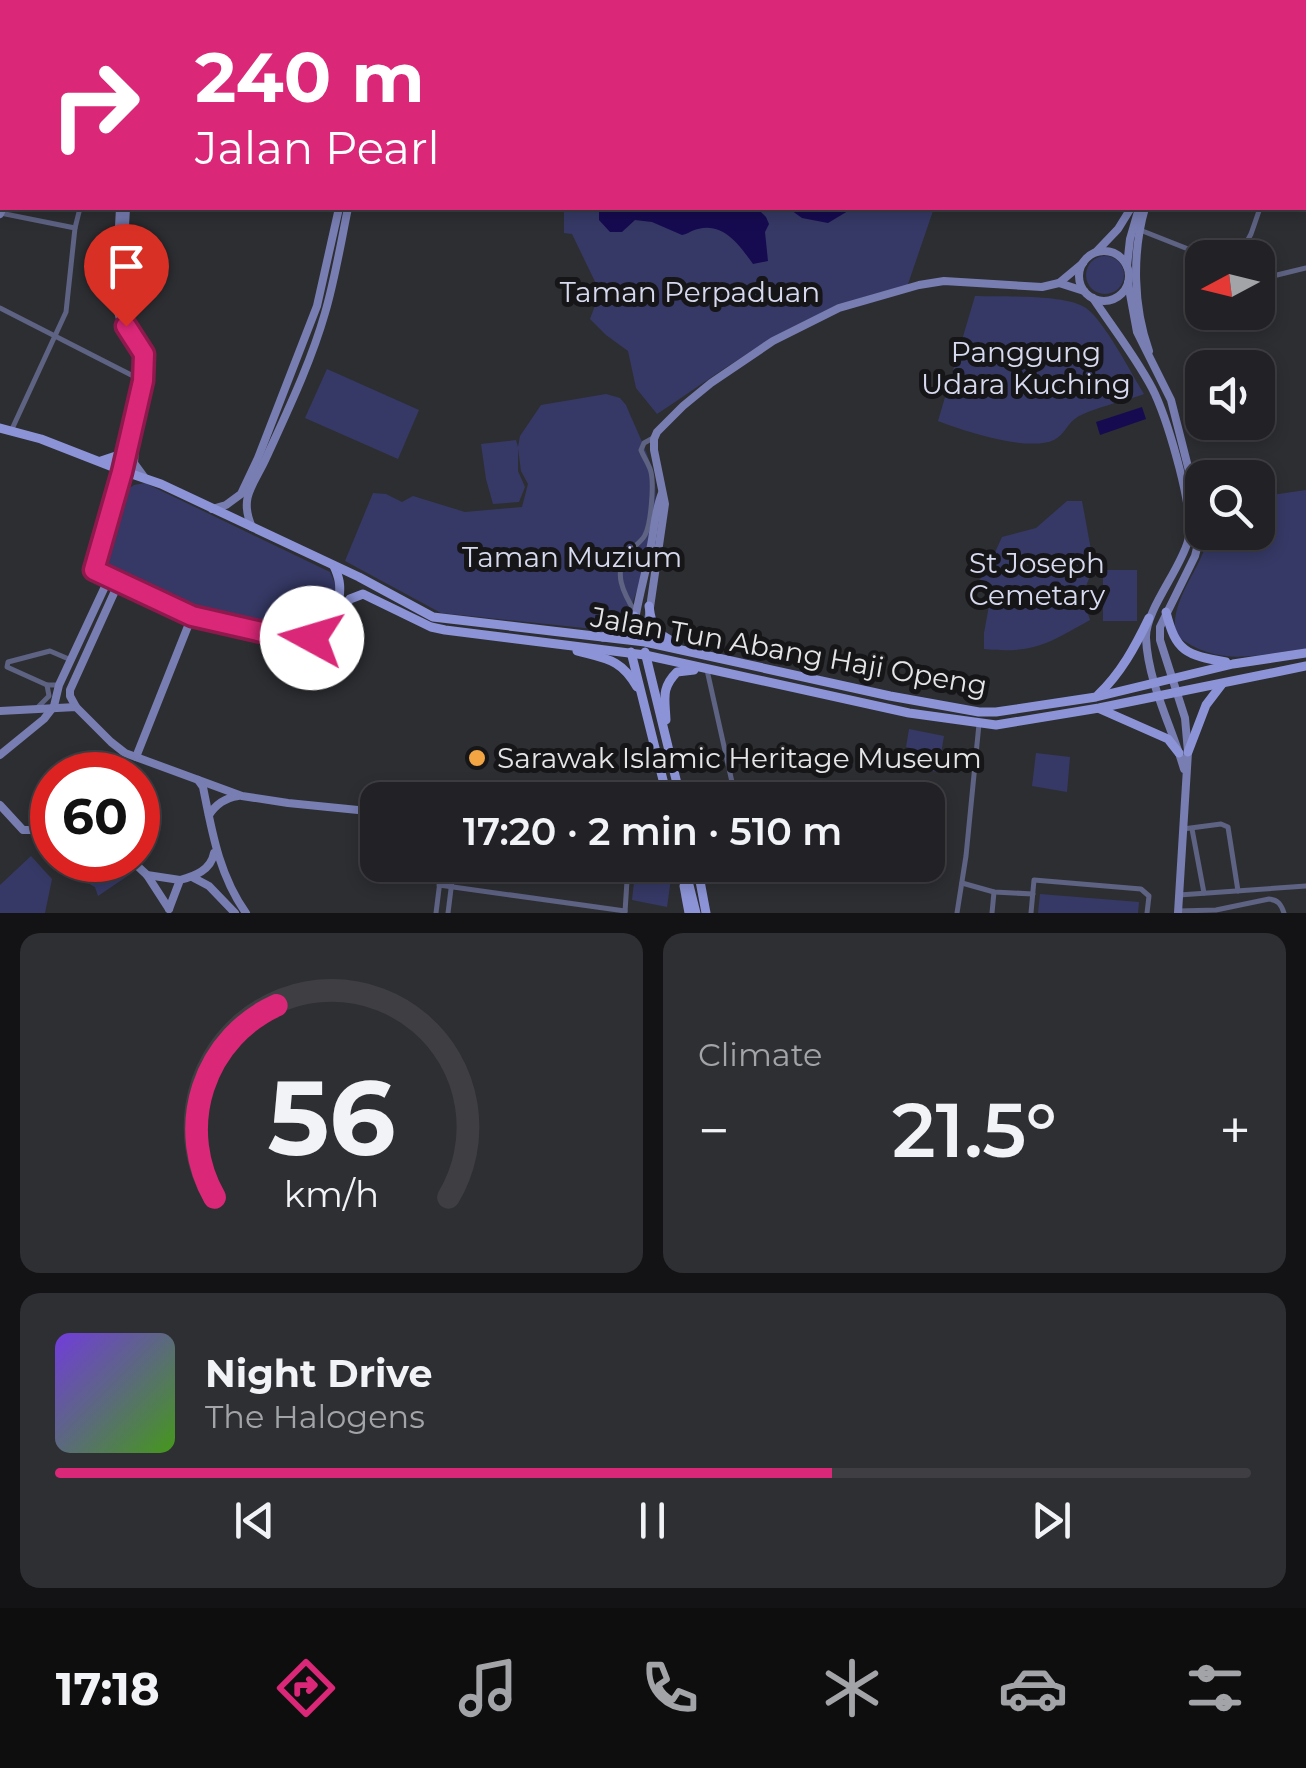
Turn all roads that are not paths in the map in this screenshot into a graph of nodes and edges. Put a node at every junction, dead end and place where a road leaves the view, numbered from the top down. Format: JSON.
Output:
{"nodes":[{"id":1,"x":80,"y":210,"type":"edge"},
{"id":2,"x":123,"y":210,"type":"edge"},
{"id":3,"x":123,"y":210,"type":"edge"},
{"id":4,"x":340,"y":210,"type":"edge"},
{"id":5,"x":348,"y":210,"type":"edge"},
{"id":6,"x":1130,"y":210,"type":"edge"},
{"id":7,"x":1141,"y":210,"type":"edge"},
{"id":8,"x":1142,"y":210,"type":"edge"},
{"id":9,"x":1259,"y":210,"type":"edge"},
{"id":10,"x":1,"y":212,"type":"edge"},
{"id":11,"x":76,"y":228,"type":"junction"},
{"id":12,"x":1140,"y":230,"type":"junction"},
{"id":13,"x":1248,"y":240,"type":"edge"},
{"id":14,"x":1185,"y":248,"type":"edge"},
{"id":15,"x":1096,"y":252,"type":"junction"},
{"id":16,"x":1083,"y":263,"type":"junction"},
{"id":17,"x":1127,"y":266,"type":"junction"},
{"id":18,"x":1306,"y":268,"type":"edge"},
{"id":19,"x":1275,"y":274,"type":"edge"},
{"id":20,"x":1128,"y":282,"type":"junction"},
{"id":21,"x":1059,"y":283,"type":"junction"},
{"id":22,"x":1084,"y":291,"type":"junction"},
{"id":23,"x":1093,"y":298,"type":"junction"},
{"id":24,"x":0,"y":308,"type":"edge"},
{"id":25,"x":56,"y":336,"type":"junction"},
{"id":26,"x":1153,"y":361,"type":"junction"},
{"id":27,"x":143,"y":381,"type":"junction"},
{"id":28,"x":5,"y":430,"type":"edge"},
{"id":29,"x":655,"y":436,"type":"junction"},
{"id":30,"x":129,"y":441,"type":"junction"},
{"id":31,"x":98,"y":462,"type":"junction"},
{"id":32,"x":122,"y":472,"type":"junction"},
{"id":33,"x":145,"y":478,"type":"junction"},
{"id":34,"x":662,"y":492,"type":"junction"},
{"id":35,"x":212,"y":508,"type":"junction"},
{"id":36,"x":252,"y":527,"type":"junction"},
{"id":37,"x":334,"y":566,"type":"junction"},
{"id":38,"x":114,"y":580,"type":"junction"},
{"id":39,"x":649,"y":606,"type":"junction"},
{"id":40,"x":1166,"y":612,"type":"junction"},
{"id":41,"x":634,"y":614,"type":"junction"},
{"id":42,"x":192,"y":616,"type":"junction"},
{"id":43,"x":336,"y":618,"type":"junction"},
{"id":44,"x":1150,"y":618,"type":"junction"},
{"id":45,"x":601,"y":638,"type":"junction"},
{"id":46,"x":632,"y":640,"type":"junction"},
{"id":47,"x":544,"y":642,"type":"junction"},
{"id":48,"x":644,"y":642,"type":"junction"},
{"id":49,"x":689,"y":650,"type":"junction"},
{"id":50,"x":1306,"y":653,"type":"edge"},
{"id":51,"x":631,"y":654,"type":"junction"},
{"id":52,"x":645,"y":655,"type":"junction"},
{"id":53,"x":72,"y":660,"type":"junction"},
{"id":54,"x":1233,"y":664,"type":"junction"},
{"id":55,"x":1306,"y":666,"type":"edge"},
{"id":56,"x":707,"y":670,"type":"junction"},
{"id":57,"x":1173,"y":678,"type":"junction"},
{"id":58,"x":1155,"y":682,"type":"junction"},
{"id":59,"x":1224,"y":682,"type":"junction"},
{"id":60,"x":47,"y":685,"type":"junction"},
{"id":61,"x":60,"y":686,"type":"junction"},
{"id":62,"x":1178,"y":692,"type":"junction"},
{"id":63,"x":1160,"y":696,"type":"junction"},
{"id":64,"x":643,"y":699,"type":"junction"},
{"id":65,"x":1097,"y":702,"type":"junction"},
{"id":66,"x":54,"y":706,"type":"junction"},
{"id":67,"x":38,"y":707,"type":"junction"},
{"id":68,"x":76,"y":707,"type":"junction"},
{"id":69,"x":0,"y":711,"type":"edge"},
{"id":70,"x":44,"y":719,"type":"junction"},
{"id":71,"x":979,"y":724,"type":"junction"},
{"id":72,"x":668,"y":742,"type":"junction"},
{"id":73,"x":128,"y":752,"type":"edge"},
{"id":74,"x":138,"y":752,"type":"edge"},
{"id":75,"x":1184,"y":752,"type":"junction"},
{"id":76,"x":0,"y":755,"type":"edge"},
{"id":77,"x":160,"y":765,"type":"edge"},
{"id":78,"x":194,"y":776,"type":"junction"},
{"id":79,"x":664,"y":782,"type":"edge"},
{"id":80,"x":677,"y":782,"type":"edge"},
{"id":81,"x":732,"y":782,"type":"edge"},
{"id":82,"x":242,"y":796,"type":"junction"},
{"id":83,"x":1,"y":807,"type":"edge"},
{"id":84,"x":360,"y":810,"type":"edge"},
{"id":85,"x":209,"y":815,"type":"junction"},
{"id":86,"x":1187,"y":829,"type":"junction"},
{"id":87,"x":30,"y":830,"type":"edge"},
{"id":88,"x":215,"y":844,"type":"junction"},
{"id":89,"x":160,"y":877,"type":"edge"},
{"id":90,"x":192,"y":877,"type":"junction"},
{"id":91,"x":180,"y":880,"type":"junction"},
{"id":92,"x":151,"y":882,"type":"edge"},
{"id":93,"x":439,"y":882,"type":"edge"},
{"id":94,"x":452,"y":882,"type":"edge"},
{"id":95,"x":627,"y":882,"type":"edge"},
{"id":96,"x":686,"y":882,"type":"edge"},
{"id":97,"x":701,"y":882,"type":"edge"},
{"id":98,"x":962,"y":884,"type":"junction"},
{"id":99,"x":439,"y":885,"type":"junction"},
{"id":100,"x":1306,"y":886,"type":"edge"},
{"id":101,"x":451,"y":887,"type":"junction"},
{"id":102,"x":1238,"y":890,"type":"junction"},
{"id":103,"x":994,"y":892,"type":"junction"},
{"id":104,"x":1204,"y":893,"type":"junction"},
{"id":105,"x":1033,"y":894,"type":"junction"},
{"id":106,"x":1179,"y":895,"type":"junction"},
{"id":107,"x":169,"y":911,"type":"edge"},
{"id":108,"x":625,"y":912,"type":"edge"},
{"id":109,"x":1178,"y":912,"type":"edge"},
{"id":110,"x":235,"y":913,"type":"edge"},
{"id":111,"x":246,"y":913,"type":"edge"},
{"id":112,"x":436,"y":913,"type":"edge"},
{"id":113,"x":448,"y":913,"type":"edge"},
{"id":114,"x":692,"y":913,"type":"edge"},
{"id":115,"x":708,"y":913,"type":"edge"},
{"id":116,"x":957,"y":913,"type":"edge"},
{"id":117,"x":992,"y":913,"type":"edge"},
{"id":118,"x":1031,"y":913,"type":"edge"},
{"id":119,"x":1148,"y":913,"type":"edge"},
{"id":120,"x":1284,"y":913,"type":"edge"}],
"edges":[{"from":1,"to":11,"type":"street"},
{"from":2,"to":27,"type":"main road"},
{"from":3,"to":33,"type":"main road"},
{"from":4,"to":35,"type":"main road"},
{"from":5,"to":36,"type":"main road"},
{"from":6,"to":15,"type":"main road"},
{"from":7,"to":17,"type":"main road"},
{"from":8,"to":12,"type":"main road"},
{"from":9,"to":13,"type":"street"},
{"from":10,"to":11,"type":"street"},
{"from":11,"to":25,"type":"street"},
{"from":12,"to":14,"type":"street"},
{"from":12,"to":26,"type":"main road"},
{"from":15,"to":16,"type":"main road"},
{"from":15,"to":17,"type":"main road"},
{"from":16,"to":21,"type":"main road"},
{"from":16,"to":22,"type":"main road"},
{"from":17,"to":20,"type":"main road"},
{"from":18,"to":19,"type":"street"},
{"from":20,"to":23,"type":"main road"},
{"from":20,"to":26,"type":"main road"},
{"from":21,"to":22,"type":"main road"},
{"from":21,"to":29,"type":"main road"},
{"from":22,"to":23,"type":"main road"},
{"from":23,"to":44,"type":"main road"},
{"from":24,"to":25,"type":"street"},
{"from":25,"to":27,"type":"street"},
{"from":25,"to":28,"type":"street"},
{"from":26,"to":40,"type":"main road"},
{"from":27,"to":30,"type":"main road"},
{"from":28,"to":31,"type":"main road","name":"Jalan Tun Abang Haji Openg"},
{"from":29,"to":34,"type":"main road"},
{"from":29,"to":41,"type":"street"},
{"from":30,"to":31,"type":"main road"},
{"from":30,"to":32,"type":"main road"},
{"from":31,"to":32,"type":"main road","name":"Jalan Tun Abang Haji Openg"},
{"from":32,"to":33,"type":"main road","name":"Jalan Tun Abang Haji Openg"},
{"from":32,"to":38,"type":"main road"},
{"from":33,"to":35,"type":"main road","name":"Jalan Tun Abang Haji Openg"},
{"from":34,"to":39,"type":"main road"},
{"from":34,"to":41,"type":"main road"},
{"from":35,"to":36,"type":"main road","name":"Jalan Tun Abang Haji Openg"},
{"from":36,"to":37,"type":"main road","name":"Jalan Tun Abang Haji Openg"},
{"from":37,"to":43,"type":"main road"},
{"from":37,"to":45,"type":"main road","name":"Jalan Tun Abang Haji Openg"},
{"from":38,"to":42,"type":"main road"},
{"from":38,"to":53,"type":"main road"},
{"from":38,"to":68,"type":"main road"},
{"from":39,"to":48,"type":"main road"},
{"from":39,"to":49,"type":"main road"},
{"from":40,"to":54,"type":"main road"},
{"from":40,"to":57,"type":"main road"},
{"from":41,"to":45,"type":"main road"},
{"from":41,"to":46,"type":"main road"},
{"from":42,"to":43,"type":"main road"},
{"from":42,"to":74,"type":"main road"},
{"from":43,"to":47,"type":"main road","name":"Jalan Tun Abang Haji Openg"},
{"from":44,"to":58,"type":"main road"},
{"from":44,"to":65,"type":"main road"},
{"from":45,"to":46,"type":"main road","name":"Jalan Tun Abang Haji Openg"},
{"from":46,"to":48,"type":"main road","name":"Jalan Tun Abang Haji Openg"},
{"from":46,"to":51,"type":"main road"},
{"from":47,"to":51,"type":"main road","name":"Jalan Tun Abang Haji Openg"},
{"from":47,"to":64,"type":"main road"},
{"from":48,"to":49,"type":"main road","name":"Jalan Tun Abang Haji Openg"},
{"from":48,"to":52,"type":"main road"},
{"from":49,"to":65,"type":"main road","name":"Jalan Tun Abang Haji Openg"},
{"from":50,"to":54,"type":"main road","name":"Jalan Tun Abang Haji Openg"},
{"from":51,"to":52,"type":"main road","name":"Jalan Tun Abang Haji Openg"},
{"from":51,"to":64,"type":"main road"},
{"from":52,"to":56,"type":"main road","name":"Jalan Tun Abang Haji Openg"},
{"from":52,"to":72,"type":"main road"},
{"from":53,"to":60,"type":"street"},
{"from":53,"to":61,"type":"main road"},
{"from":54,"to":57,"type":"main road","name":"Jalan Tun Abang Haji Openg"},
{"from":55,"to":59,"type":"main road","name":"Jalan Tun Abang Haji Openg"},
{"from":56,"to":71,"type":"main road","name":"Jalan Tun Abang Haji Openg"},
{"from":56,"to":72,"type":"main road"},
{"from":56,"to":81,"type":"street"},
{"from":57,"to":58,"type":"main road","name":"Jalan Tun Abang Haji Openg"},
{"from":57,"to":62,"type":"main road"},
{"from":58,"to":63,"type":"main road"},
{"from":58,"to":65,"type":"main road","name":"Jalan Tun Abang Haji Openg"},
{"from":59,"to":62,"type":"main road","name":"Jalan Tun Abang Haji Openg"},
{"from":59,"to":75,"type":"main road"},
{"from":60,"to":61,"type":"street"},
{"from":60,"to":67,"type":"street"},
{"from":61,"to":66,"type":"main road"},
{"from":62,"to":63,"type":"main road","name":"Jalan Tun Abang Haji Openg"},
{"from":62,"to":75,"type":"main road"},
{"from":63,"to":65,"type":"main road","name":"Jalan Tun Abang Haji Openg"},
{"from":63,"to":75,"type":"main road"},
{"from":64,"to":79,"type":"main road"},
{"from":65,"to":71,"type":"main road","name":"Jalan Tun Abang Haji Openg"},
{"from":65,"to":75,"type":"main road"},
{"from":66,"to":67,"type":"main road"},
{"from":66,"to":68,"type":"main road"},
{"from":66,"to":70,"type":"main road"},
{"from":67,"to":69,"type":"main road"},
{"from":67,"to":70,"type":"main road"},
{"from":68,"to":73,"type":"main road"},
{"from":70,"to":76,"type":"main road"},
{"from":71,"to":98,"type":"street"},
{"from":72,"to":80,"type":"main road"},
{"from":75,"to":86,"type":"main road"},
{"from":77,"to":78,"type":"main road"},
{"from":78,"to":82,"type":"main road"},
{"from":78,"to":85,"type":"main road"},
{"from":82,"to":84,"type":"main road"},
{"from":82,"to":85,"type":"main road"},
{"from":83,"to":87,"type":"main road"},
{"from":85,"to":88,"type":"main road"},
{"from":86,"to":102,"type":"street"},
{"from":86,"to":104,"type":"street"},
{"from":86,"to":106,"type":"main road"},
{"from":88,"to":90,"type":"main road"},
{"from":88,"to":111,"type":"main road"},
{"from":89,"to":91,"type":"main road"},
{"from":90,"to":91,"type":"main road"},
{"from":90,"to":110,"type":"main road"},
{"from":91,"to":107,"type":"main road"},
{"from":92,"to":107,"type":"main road"},
{"from":93,"to":99,"type":"street"},
{"from":94,"to":101,"type":"street"},
{"from":95,"to":108,"type":"street"},
{"from":96,"to":114,"type":"main road"},
{"from":97,"to":115,"type":"main road"},
{"from":98,"to":103,"type":"street"},
{"from":98,"to":116,"type":"street"},
{"from":99,"to":101,"type":"street"},
{"from":99,"to":112,"type":"street"},
{"from":100,"to":102,"type":"street"},
{"from":101,"to":108,"type":"street"},
{"from":101,"to":113,"type":"street"},
{"from":102,"to":104,"type":"street"},
{"from":103,"to":105,"type":"street"},
{"from":103,"to":117,"type":"street"},
{"from":104,"to":106,"type":"street"},
{"from":105,"to":118,"type":"street"},
{"from":105,"to":119,"type":"street"},
{"from":106,"to":109,"type":"main road"},
{"from":109,"to":120,"type":"street"}]}
